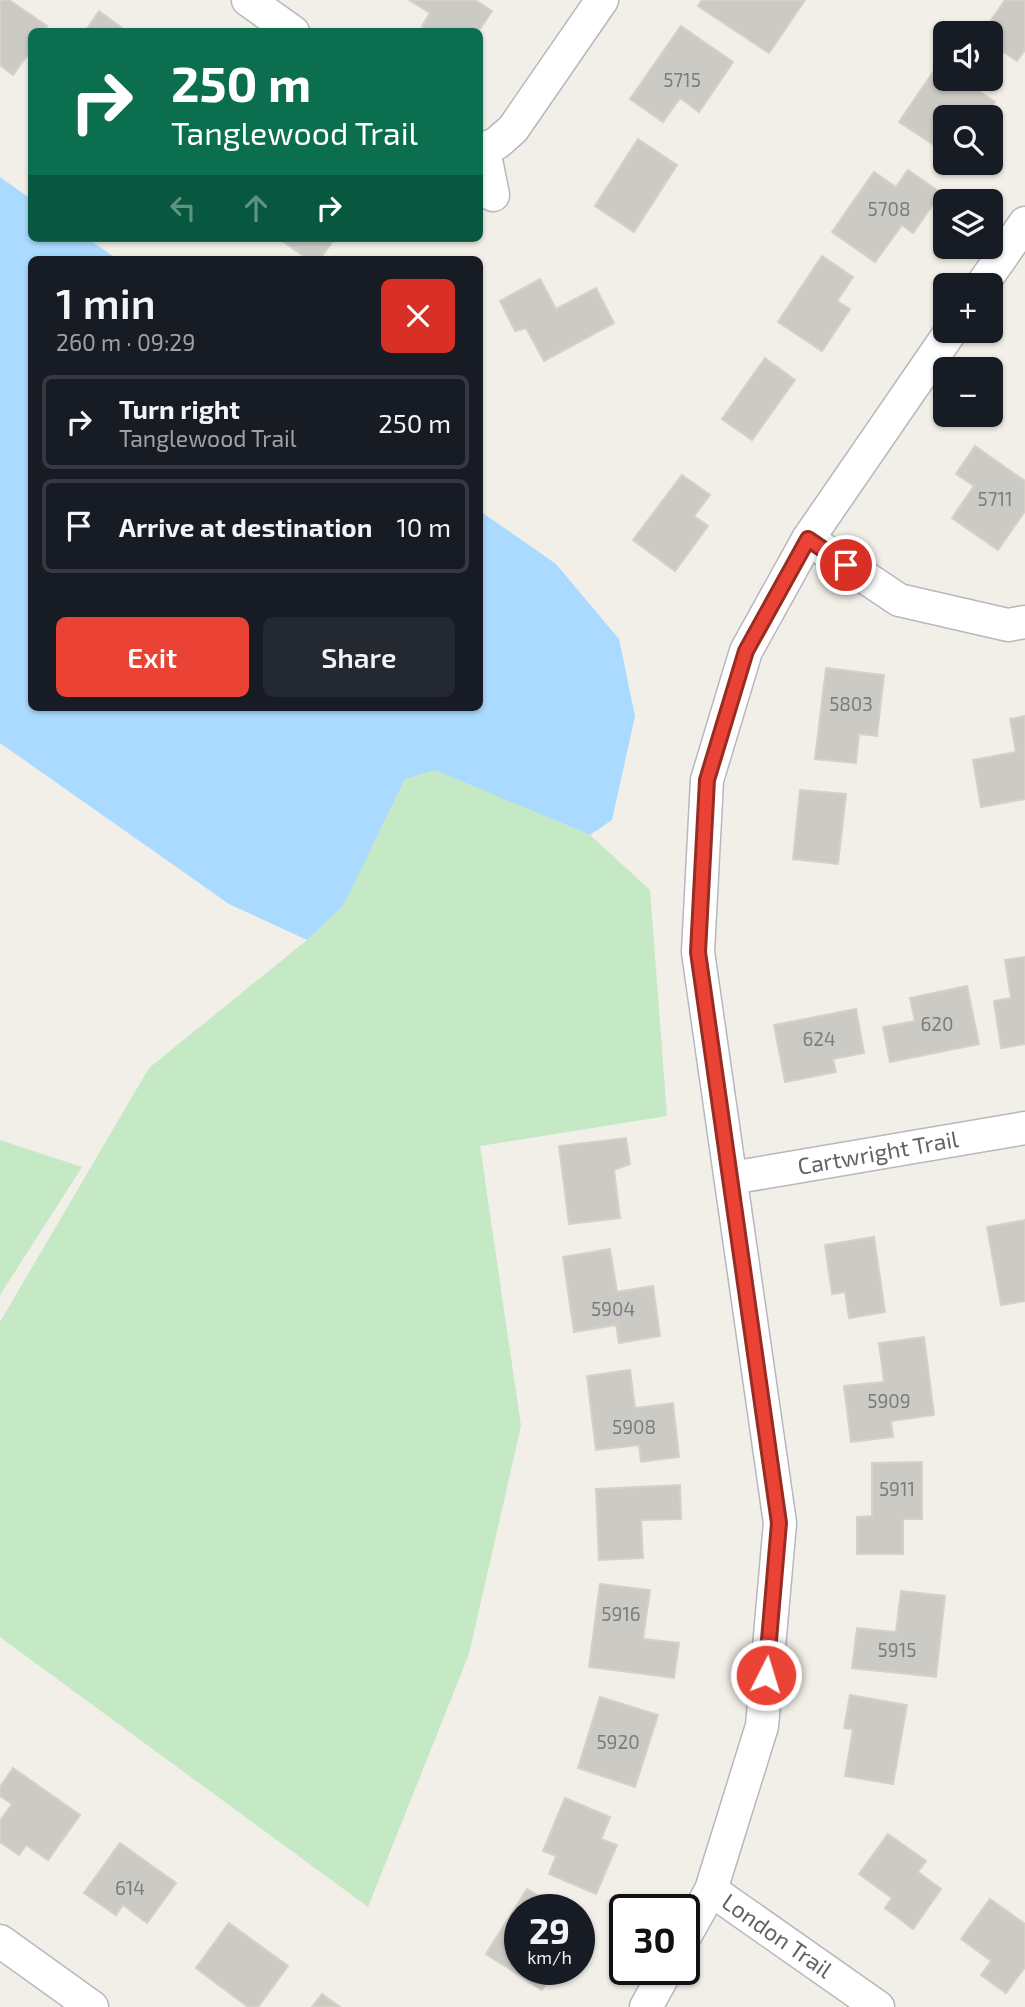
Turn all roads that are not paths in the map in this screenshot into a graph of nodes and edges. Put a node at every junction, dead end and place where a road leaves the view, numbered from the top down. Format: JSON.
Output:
{"nodes":[{"id":1,"x":248,"y":0,"type":"edge"},
{"id":2,"x":602,"y":0,"type":"edge"},
{"id":3,"x":287,"y":28,"type":"edge"},
{"id":4,"x":483,"y":150,"type":"edge"},
{"id":5,"x":483,"y":155,"type":"edge"},
{"id":6,"x":493,"y":195,"type":"dead end"},
{"id":7,"x":1025,"y":223,"type":"edge"},
{"id":8,"x":990,"y":273,"type":"edge"},
{"id":9,"x":943,"y":343,"type":"edge"},
{"id":10,"x":808,"y":539,"type":"junction"},
{"id":11,"x":1025,"y":622,"type":"edge"},
{"id":12,"x":1025,"y":1128,"type":"edge"},
{"id":13,"x":731,"y":1178,"type":"junction"},
{"id":14,"x":711,"y":1890,"type":"junction"},
{"id":15,"x":700,"y":1910,"type":"edge"},
{"id":16,"x":0,"y":1941,"type":"edge"},
{"id":17,"x":658,"y":1985,"type":"edge"},
{"id":18,"x":92,"y":2007,"type":"edge"},
{"id":19,"x":646,"y":2007,"type":"edge"},
{"id":20,"x":878,"y":2007,"type":"edge"}],
"edges":[{"from":1,"to":3,"type":"street"},
{"from":2,"to":4,"type":"street"},
{"from":5,"to":6,"type":"street"},
{"from":7,"to":8,"type":"street"},
{"from":9,"to":10,"type":"street"},
{"from":10,"to":11,"type":"street"},
{"from":10,"to":13,"type":"street"},
{"from":12,"to":13,"type":"street","name":"Cartwright Trail"},
{"from":13,"to":14,"type":"street"},
{"from":14,"to":15,"type":"street"},
{"from":14,"to":20,"type":"street","name":"London Trail"},
{"from":16,"to":18,"type":"street"},
{"from":17,"to":19,"type":"street"}]}
